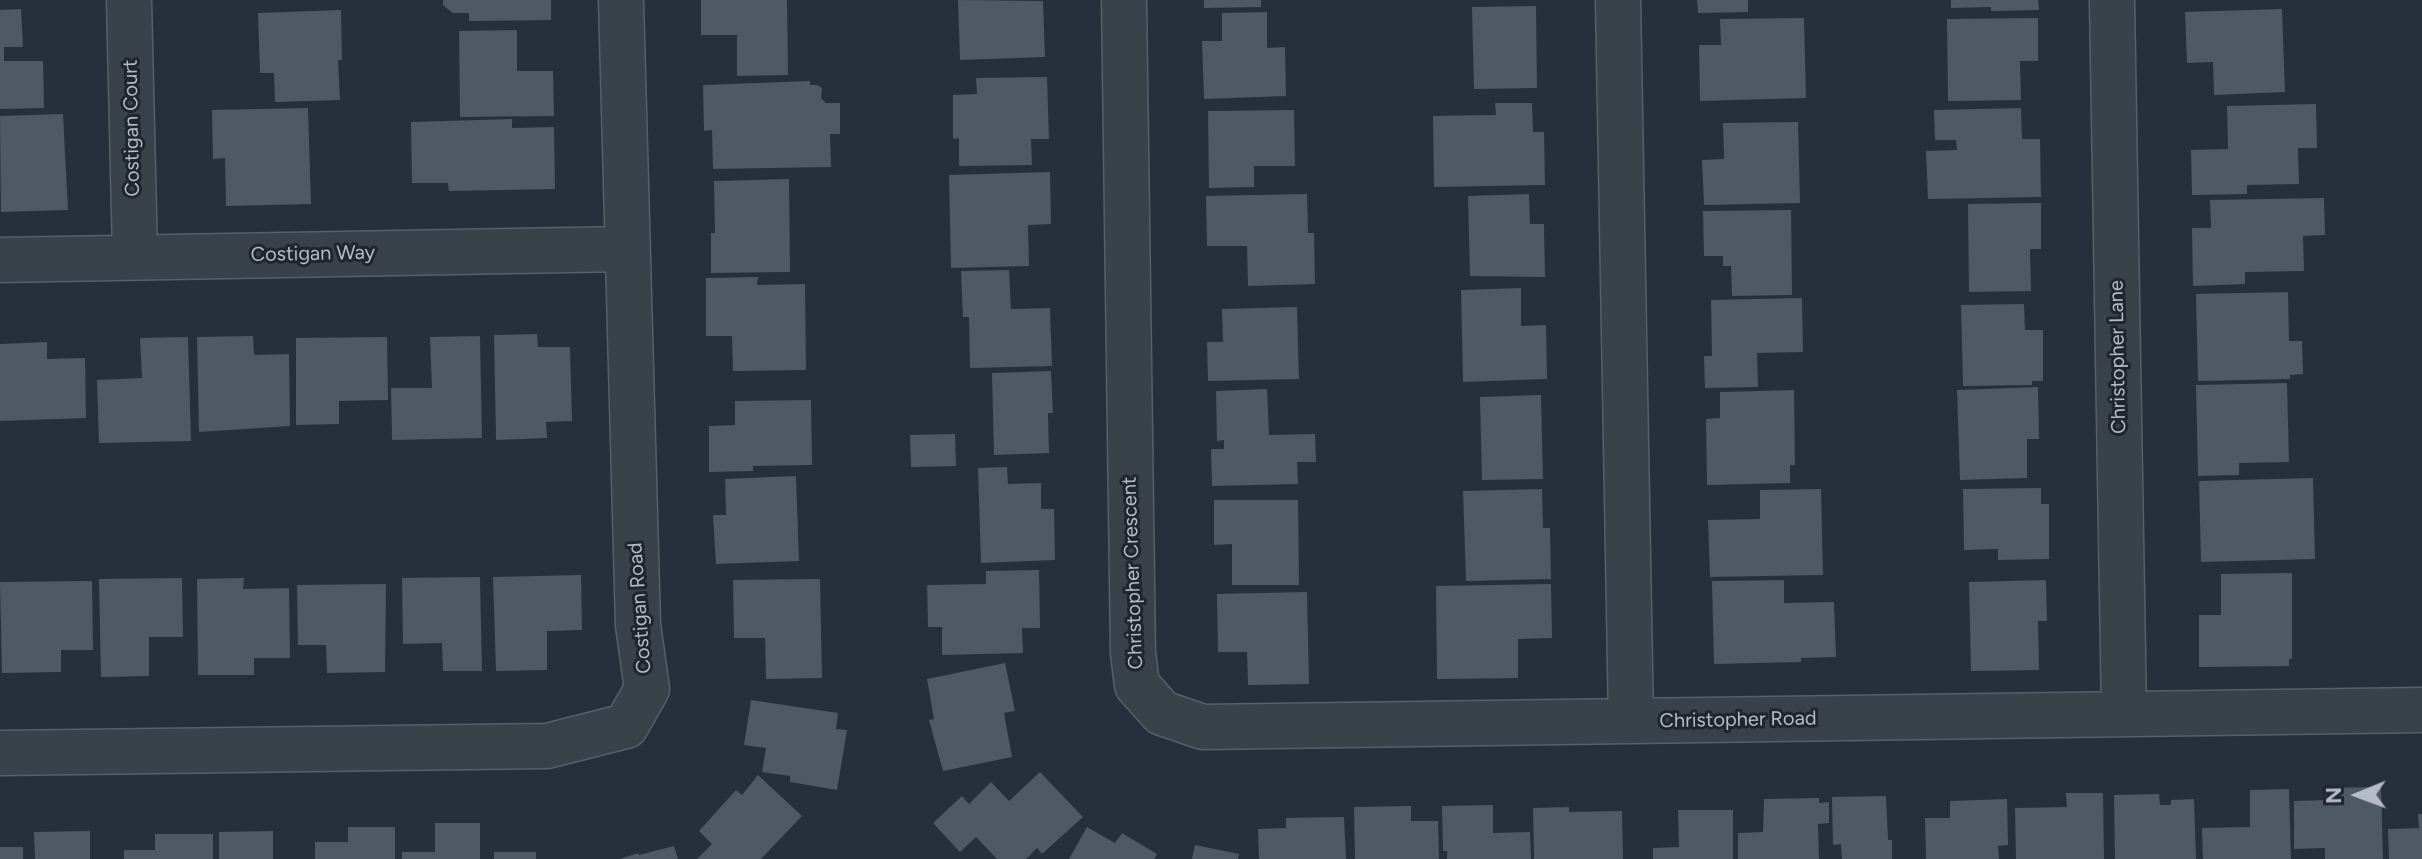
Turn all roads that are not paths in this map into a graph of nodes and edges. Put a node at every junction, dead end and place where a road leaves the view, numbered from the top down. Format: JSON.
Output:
{"nodes":[{"id":1,"x":129,"y":0,"type":"edge"},
{"id":2,"x":621,"y":0,"type":"edge"},
{"id":3,"x":1124,"y":0,"type":"edge"},
{"id":4,"x":1618,"y":0,"type":"edge"},
{"id":5,"x":2112,"y":0,"type":"edge"},
{"id":6,"x":626,"y":249,"type":"junction"},
{"id":7,"x":135,"y":256,"type":"junction"},
{"id":8,"x":0,"y":260,"type":"edge"},
{"id":9,"x":2422,"y":710,"type":"edge"},
{"id":10,"x":2124,"y":713,"type":"junction"},
{"id":11,"x":1631,"y":721,"type":"junction"},
{"id":12,"x":0,"y":753,"type":"edge"}],
"edges":[{"from":1,"to":7,"type":"street","name":"Costigan Court"},
{"from":2,"to":6,"type":"street","name":"Costigan Road"},
{"from":3,"to":11,"type":"street","name":"Christopher Crescent"},
{"from":4,"to":11,"type":"street","name":"Christopher Road"},
{"from":5,"to":10,"type":"street","name":"Christopher Lane"},
{"from":6,"to":7,"type":"street","name":"Costigan Way"},
{"from":6,"to":12,"type":"street","name":"Costigan Road"},
{"from":7,"to":8,"type":"street","name":"Costigan Way"},
{"from":9,"to":10,"type":"street","name":"Christopher Road"},
{"from":10,"to":11,"type":"street","name":"Christopher Road"}]}
